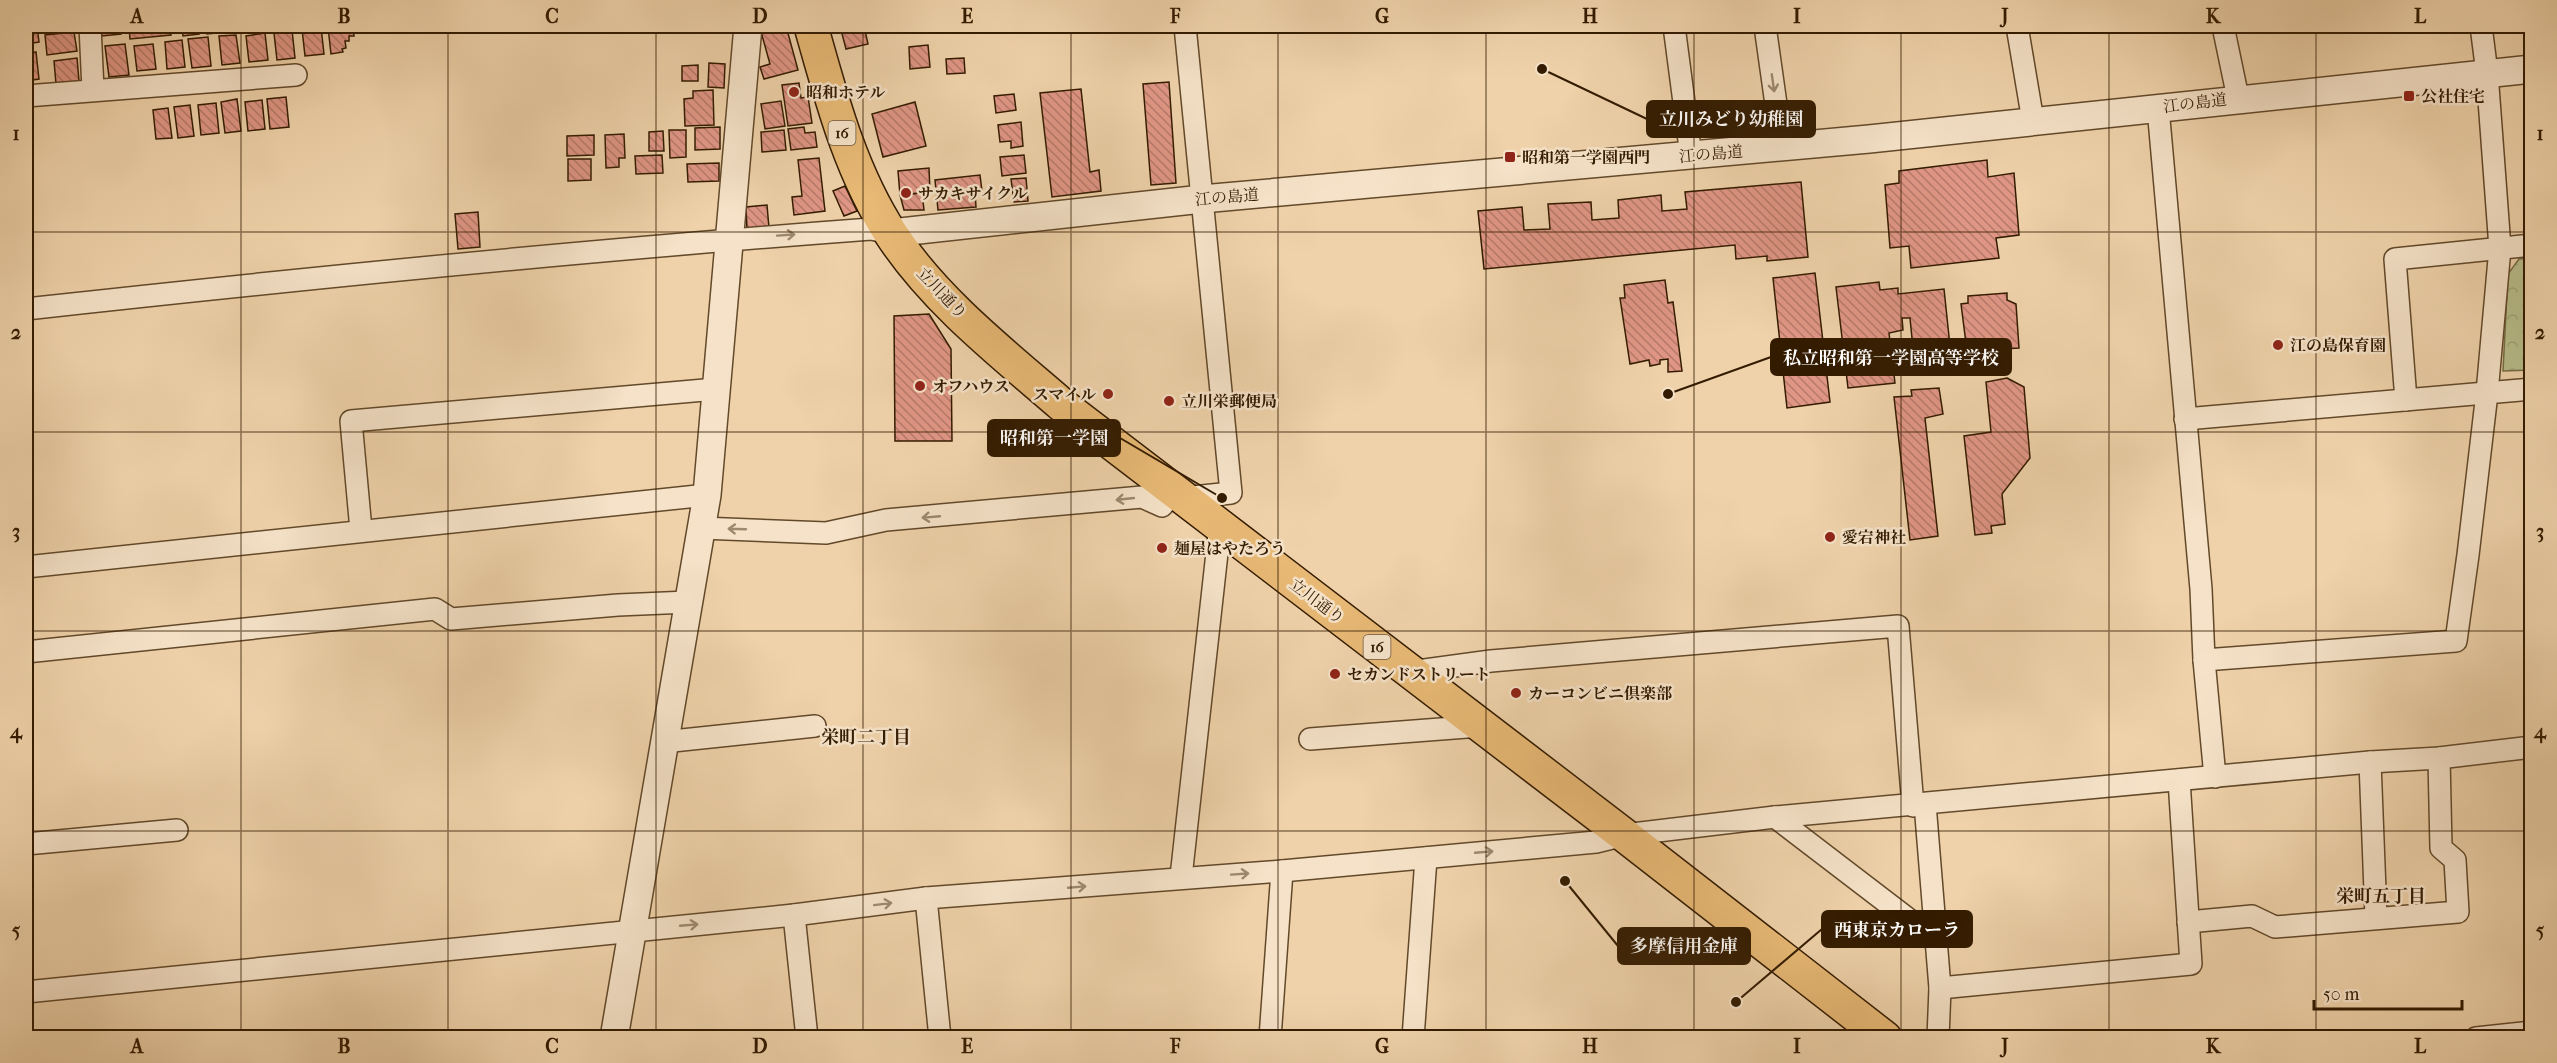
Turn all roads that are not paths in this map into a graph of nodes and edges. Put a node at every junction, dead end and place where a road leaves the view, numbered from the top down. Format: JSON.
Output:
{"nodes":[{"id":1,"x":90,"y":26,"type":"edge"},
{"id":2,"x":748,"y":26,"type":"edge"},
{"id":3,"x":811,"y":26,"type":"edge"},
{"id":4,"x":1185,"y":26,"type":"edge"},
{"id":5,"x":1674,"y":26,"type":"edge"},
{"id":6,"x":1765,"y":26,"type":"edge"},
{"id":7,"x":2018,"y":26,"type":"edge"},
{"id":8,"x":2223,"y":26,"type":"edge"},
{"id":9,"x":2481,"y":26,"type":"edge"},
{"id":10,"x":2532,"y":69,"type":"edge"},
{"id":11,"x":2487,"y":73,"type":"junction"},
{"id":12,"x":296,"y":75,"type":"dead end"},
{"id":13,"x":93,"y":90,"type":"junction"},
{"id":14,"x":26,"y":96,"type":"edge"},
{"id":15,"x":2238,"y":98,"type":"junction"},
{"id":16,"x":2158,"y":108,"type":"junction"},
{"id":17,"x":2033,"y":121,"type":"junction"},
{"id":18,"x":1782,"y":147,"type":"junction"},
{"id":19,"x":1691,"y":156,"type":"junction"},
{"id":20,"x":1202,"y":199,"type":"junction"},
{"id":21,"x":891,"y":233,"type":"junction"},
{"id":22,"x":727,"y":240,"type":"junction"},
{"id":23,"x":2532,"y":245,"type":"edge"},
{"id":24,"x":2500,"y":248,"type":"junction"},
{"id":25,"x":26,"y":309,"type":"edge"},
{"id":26,"x":716,"y":389,"type":"junction"},
{"id":27,"x":2532,"y":389,"type":"edge"},
{"id":28,"x":2487,"y":393,"type":"junction"},
{"id":29,"x":2406,"y":400,"type":"junction"},
{"id":30,"x":2185,"y":419,"type":"junction"},
{"id":31,"x":706,"y":495,"type":"junction"},
{"id":32,"x":1179,"y":495,"type":"junction"},
{"id":33,"x":1220,"y":526,"type":"junction"},
{"id":34,"x":700,"y":528,"type":"junction"},
{"id":35,"x":361,"y":530,"type":"junction"},
{"id":36,"x":26,"y":567,"type":"edge"},
{"id":37,"x":688,"y":602,"type":"junction"},
{"id":38,"x":26,"y":652,"type":"edge"},
{"id":39,"x":2204,"y":660,"type":"junction"},
{"id":40,"x":1410,"y":672,"type":"junction"},
{"id":41,"x":814,"y":726,"type":"dead end"},
{"id":42,"x":1480,"y":726,"type":"junction"},
{"id":43,"x":1310,"y":739,"type":"dead end"},
{"id":44,"x":663,"y":742,"type":"junction"},
{"id":45,"x":2532,"y":747,"type":"edge"},
{"id":46,"x":2439,"y":758,"type":"junction"},
{"id":47,"x":2370,"y":762,"type":"junction"},
{"id":48,"x":2215,"y":777,"type":"junction"},
{"id":49,"x":2179,"y":780,"type":"junction"},
{"id":50,"x":1919,"y":805,"type":"junction"},
{"id":51,"x":1775,"y":817,"type":"junction"},
{"id":52,"x":177,"y":830,"type":"dead end"},
{"id":53,"x":1624,"y":835,"type":"junction"},
{"id":54,"x":26,"y":844,"type":"edge"},
{"id":55,"x":1426,"y":858,"type":"junction"},
{"id":56,"x":1282,"y":871,"type":"junction"},
{"id":57,"x":1181,"y":877,"type":"junction"},
{"id":58,"x":926,"y":898,"type":"junction"},
{"id":59,"x":794,"y":915,"type":"junction"},
{"id":60,"x":2376,"y":917,"type":"junction"},
{"id":61,"x":2188,"y":922,"type":"junction"},
{"id":62,"x":631,"y":930,"type":"junction"},
{"id":63,"x":1937,"y":941,"type":"junction"},
{"id":64,"x":1940,"y":988,"type":"junction"},
{"id":65,"x":26,"y":992,"type":"edge"},
{"id":66,"x":2532,"y":1032,"type":"edge"},
{"id":67,"x":614,"y":1038,"type":"edge"},
{"id":68,"x":807,"y":1038,"type":"edge"},
{"id":69,"x":940,"y":1038,"type":"edge"},
{"id":70,"x":1270,"y":1038,"type":"edge"},
{"id":71,"x":1413,"y":1038,"type":"edge"},
{"id":72,"x":1885,"y":1038,"type":"edge"},
{"id":73,"x":1938,"y":1038,"type":"edge"},
{"id":74,"x":2476,"y":1038,"type":"edge"}],
"edges":[{"from":1,"to":13,"type":"street"},
{"from":2,"to":22,"type":"street"},
{"from":3,"to":21,"type":"main road","name":"立川通り","number":"16"},
{"from":4,"to":20,"type":"street"},
{"from":5,"to":19,"type":"street"},
{"from":6,"to":18,"type":"street","one_way":true},
{"from":7,"to":17,"type":"street"},
{"from":8,"to":15,"type":"street"},
{"from":9,"to":11,"type":"street"},
{"from":10,"to":11,"type":"street","name":"江の島道"},
{"from":11,"to":15,"type":"street","name":"江の島道"},
{"from":11,"to":24,"type":"street"},
{"from":12,"to":13,"type":"street"},
{"from":13,"to":14,"type":"street"},
{"from":15,"to":16,"type":"street","name":"江の島道"},
{"from":16,"to":17,"type":"street","name":"江の島道"},
{"from":16,"to":30,"type":"street"},
{"from":17,"to":18,"type":"street","name":"江の島道"},
{"from":18,"to":19,"type":"street","name":"江の島道"},
{"from":19,"to":20,"type":"street","name":"江の島道"},
{"from":20,"to":21,"type":"street","name":"江の島道"},
{"from":20,"to":32,"type":"street"},
{"from":22,"to":21,"type":"street","one_way":true},
{"from":21,"to":32,"type":"main road","name":"立川通り","number":"16"},
{"from":22,"to":25,"type":"street"},
{"from":22,"to":26,"type":"street"},
{"from":23,"to":24,"type":"street"},
{"from":24,"to":28,"type":"street"},
{"from":24,"to":29,"type":"street"},
{"from":26,"to":31,"type":"street"},
{"from":26,"to":35,"type":"street"},
{"from":27,"to":28,"type":"street"},
{"from":28,"to":29,"type":"street"},
{"from":28,"to":39,"type":"street"},
{"from":29,"to":30,"type":"street"},
{"from":30,"to":39,"type":"street"},
{"from":31,"to":34,"type":"street"},
{"from":31,"to":35,"type":"street"},
{"from":32,"to":33,"type":"main road","name":"立川通り","number":"16"},
{"from":32,"to":34,"type":"street","one_way":true},
{"from":33,"to":40,"type":"main road","name":"立川通り","number":"16"},
{"from":33,"to":57,"type":"street"},
{"from":34,"to":37,"type":"street"},
{"from":35,"to":36,"type":"street"},
{"from":37,"to":38,"type":"street"},
{"from":37,"to":44,"type":"street"},
{"from":39,"to":48,"type":"street"},
{"from":40,"to":42,"type":"main road","name":"立川通り","number":"16"},
{"from":40,"to":50,"type":"street"},
{"from":41,"to":44,"type":"street"},
{"from":42,"to":43,"type":"street"},
{"from":42,"to":53,"type":"main road","name":"立川通り","number":"16"},
{"from":44,"to":62,"type":"street"},
{"from":45,"to":46,"type":"street"},
{"from":46,"to":47,"type":"street"},
{"from":46,"to":60,"type":"street"},
{"from":47,"to":48,"type":"street"},
{"from":47,"to":60,"type":"street"},
{"from":48,"to":49,"type":"street"},
{"from":49,"to":50,"type":"street"},
{"from":49,"to":61,"type":"street"},
{"from":50,"to":51,"type":"street"},
{"from":50,"to":63,"type":"street"},
{"from":51,"to":53,"type":"street"},
{"from":51,"to":63,"type":"street"},
{"from":52,"to":54,"type":"street"},
{"from":55,"to":53,"type":"street","one_way":true},
{"from":53,"to":72,"type":"main road","name":"立川通り","number":"16"},
{"from":55,"to":56,"type":"street"},
{"from":55,"to":71,"type":"street"},
{"from":57,"to":56,"type":"street","one_way":true},
{"from":56,"to":70,"type":"street"},
{"from":58,"to":57,"type":"street","one_way":true},
{"from":59,"to":58,"type":"street","one_way":true},
{"from":58,"to":69,"type":"street"},
{"from":62,"to":59,"type":"street","one_way":true},
{"from":59,"to":68,"type":"street"},
{"from":60,"to":61,"type":"street"},
{"from":61,"to":64,"type":"street"},
{"from":62,"to":65,"type":"street"},
{"from":62,"to":67,"type":"street"},
{"from":63,"to":64,"type":"street"},
{"from":64,"to":73,"type":"street"},
{"from":66,"to":74,"type":"street"}]}
